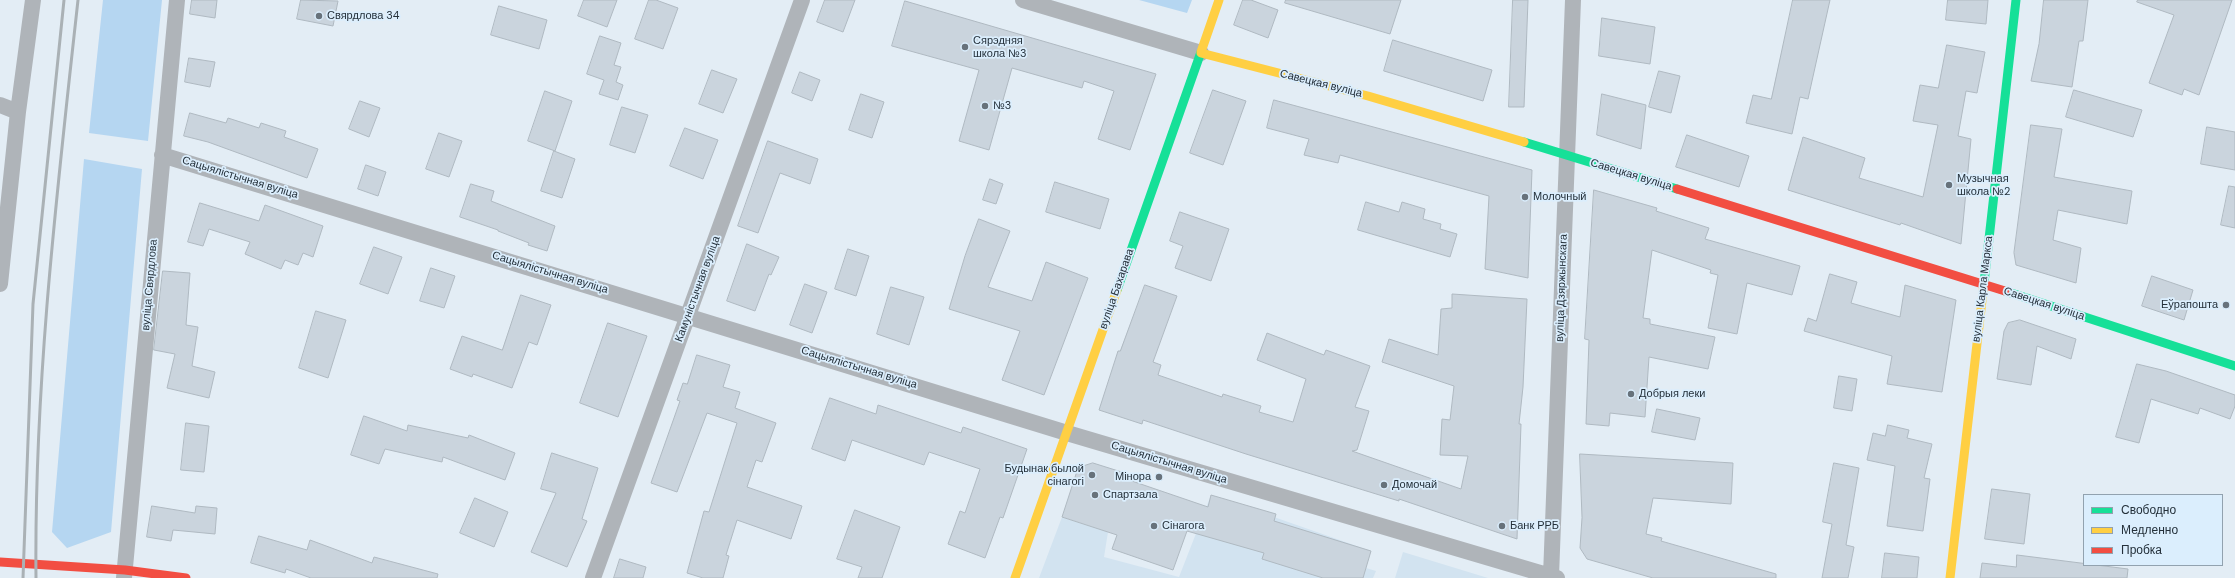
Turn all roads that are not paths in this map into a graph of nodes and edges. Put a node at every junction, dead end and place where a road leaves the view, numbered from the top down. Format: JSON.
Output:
{"nodes":[{"id":1,"x":33,"y":0,"type":"edge"},
{"id":2,"x":177,"y":0,"type":"edge"},
{"id":3,"x":802,"y":0,"type":"edge"},
{"id":4,"x":1023,"y":0,"type":"edge"},
{"id":5,"x":1219,"y":0,"type":"edge"},
{"id":6,"x":1573,"y":0,"type":"edge"},
{"id":7,"x":2016,"y":0,"type":"edge"},
{"id":8,"x":1201,"y":53,"type":"junction"},
{"id":9,"x":0,"y":105,"type":"edge"},
{"id":10,"x":18,"y":112,"type":"junction"},
{"id":11,"x":162,"y":155,"type":"junction"},
{"id":12,"x":1567,"y":155,"type":"junction"},
{"id":13,"x":0,"y":284,"type":"edge"},
{"id":14,"x":1984,"y":284,"type":"junction"},
{"id":15,"x":689,"y":315,"type":"junction"},
{"id":16,"x":2235,"y":366,"type":"edge"},
{"id":17,"x":1067,"y":433,"type":"junction"},
{"id":18,"x":0,"y":562,"type":"edge"},
{"id":19,"x":125,"y":574,"type":"edge"},
{"id":20,"x":1554,"y":577,"type":"edge"},
{"id":21,"x":186,"y":578,"type":"edge"},
{"id":22,"x":593,"y":578,"type":"edge"},
{"id":23,"x":1015,"y":578,"type":"edge"},
{"id":24,"x":1950,"y":578,"type":"edge"}],
"edges":[{"from":1,"to":10,"type":"street"},
{"from":2,"to":11,"type":"street","name":"вуліца Свярдлова"},
{"from":3,"to":15,"type":"street","name":"Камуністычная вуліца"},
{"from":4,"to":8,"type":"street","name":"Савецкая вуліца"},
{"from":5,"to":8,"type":"street","name":"вуліца Бахарава"},
{"from":6,"to":12,"type":"street","name":"вуліца Дзяржынскага"},
{"from":7,"to":14,"type":"street","name":"вуліца Карла Маркса"},
{"from":8,"to":12,"type":"street","name":"Савецкая вуліца"},
{"from":8,"to":17,"type":"street","name":"вуліца Бахарава"},
{"from":9,"to":10,"type":"street"},
{"from":10,"to":13,"type":"street"},
{"from":11,"to":15,"type":"street","name":"Сацыялістычная вуліца"},
{"from":11,"to":19,"type":"street","name":"вуліца Свярдлова"},
{"from":12,"to":14,"type":"street","name":"Савецкая вуліца"},
{"from":12,"to":20,"type":"street","name":"вуліца Дзяржынскага"},
{"from":14,"to":16,"type":"street","name":"Савецкая вуліца"},
{"from":14,"to":24,"type":"street","name":"вуліца Карла Маркса"},
{"from":15,"to":17,"type":"street","name":"Сацыялістычная вуліца"},
{"from":15,"to":22,"type":"street","name":"Камуністычная вуліца"},
{"from":17,"to":20,"type":"street","name":"Сацыялістычная вуліца"},
{"from":17,"to":23,"type":"street","name":"вуліца Бахарава"},
{"from":18,"to":19,"type":"street"},
{"from":19,"to":21,"type":"street"}]}
